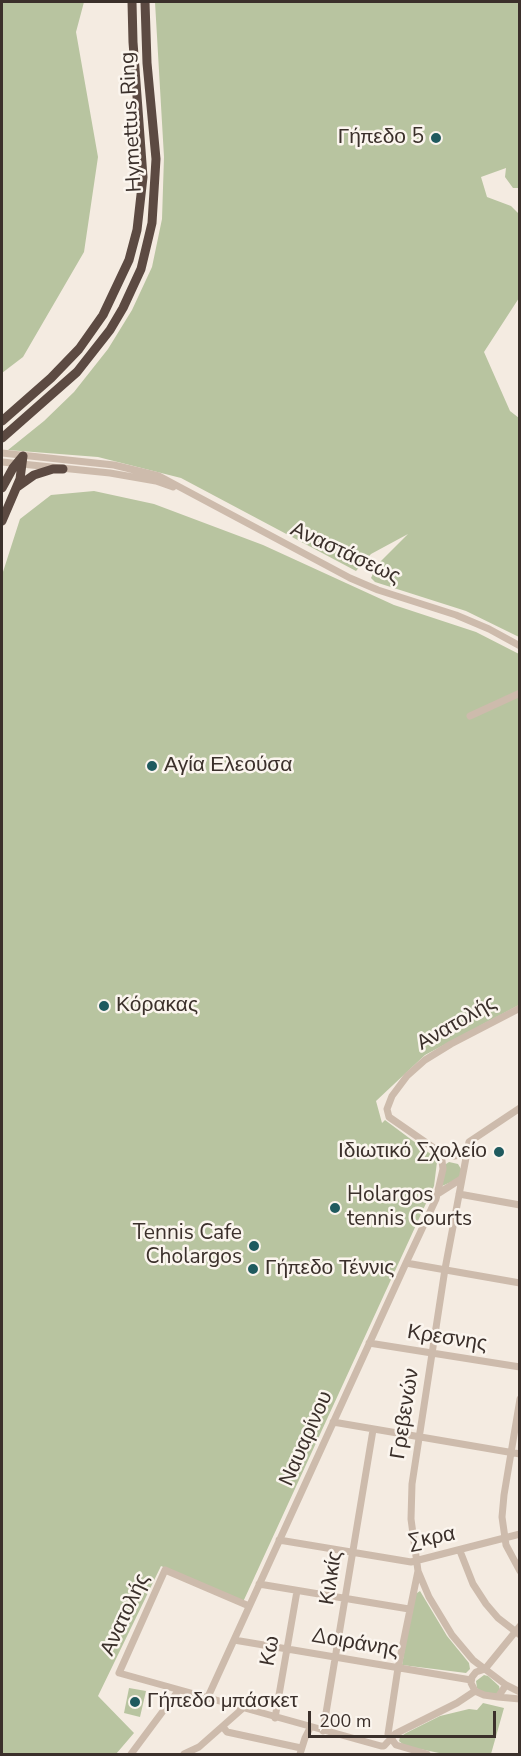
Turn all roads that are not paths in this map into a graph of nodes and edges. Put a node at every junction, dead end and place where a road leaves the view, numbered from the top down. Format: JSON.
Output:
{"nodes":[{"id":1,"x":132,"y":2,"type":"edge"},
{"id":2,"x":145,"y":2,"type":"edge"},
{"id":3,"x":123,"y":29,"type":"dead end"},
{"id":4,"x":135,"y":69,"type":"junction"},
{"id":5,"x":2,"y":421,"type":"edge"},
{"id":6,"x":2,"y":438,"type":"edge"},
{"id":7,"x":2,"y":453,"type":"edge"},
{"id":8,"x":2,"y":462,"type":"edge"},
{"id":9,"x":21,"y":462,"type":"junction"},
{"id":10,"x":63,"y":469,"type":"junction"},
{"id":11,"x":2,"y":471,"type":"edge"},
{"id":12,"x":3,"y":486,"type":"edge"},
{"id":13,"x":16,"y":489,"type":"junction"},
{"id":14,"x":195,"y":495,"type":"junction"},
{"id":15,"x":2,"y":521,"type":"edge"},
{"id":16,"x":519,"y":644,"type":"edge"},
{"id":17,"x":519,"y":693,"type":"edge"},
{"id":18,"x":470,"y":716,"type":"dead end"},
{"id":19,"x":519,"y":1008,"type":"edge"},
{"id":20,"x":519,"y":1108,"type":"edge"},
{"id":21,"x":441,"y":1153,"type":"junction"},
{"id":22,"x":466,"y":1154,"type":"junction"},
{"id":23,"x":444,"y":1163,"type":"junction"},
{"id":24,"x":464,"y":1168,"type":"junction"},
{"id":25,"x":461,"y":1179,"type":"junction"},
{"id":26,"x":459,"y":1191,"type":"junction"},
{"id":27,"x":439,"y":1193,"type":"junction"},
{"id":28,"x":519,"y":1204,"type":"edge"},
{"id":29,"x":406,"y":1263,"type":"junction"},
{"id":30,"x":445,"y":1269,"type":"junction"},
{"id":31,"x":519,"y":1283,"type":"edge"},
{"id":32,"x":369,"y":1343,"type":"junction"},
{"id":33,"x":433,"y":1354,"type":"junction"},
{"id":34,"x":519,"y":1367,"type":"edge"},
{"id":35,"x":519,"y":1399,"type":"edge"},
{"id":36,"x":333,"y":1422,"type":"junction"},
{"id":37,"x":373,"y":1430,"type":"junction"},
{"id":38,"x":419,"y":1438,"type":"junction"},
{"id":39,"x":511,"y":1452,"type":"junction"},
{"id":40,"x":519,"y":1454,"type":"edge"},
{"id":41,"x":519,"y":1534,"type":"edge"},
{"id":42,"x":505,"y":1538,"type":"junction"},
{"id":43,"x":279,"y":1540,"type":"junction"},
{"id":44,"x":460,"y":1551,"type":"junction"},
{"id":45,"x":353,"y":1554,"type":"junction"},
{"id":46,"x":417,"y":1562,"type":"junction"},
{"id":47,"x":418,"y":1571,"type":"junction"},
{"id":48,"x":519,"y":1571,"type":"edge"},
{"id":49,"x":259,"y":1584,"type":"junction"},
{"id":50,"x":297,"y":1591,"type":"junction"},
{"id":51,"x":345,"y":1598,"type":"junction"},
{"id":52,"x":249,"y":1606,"type":"junction"},
{"id":53,"x":409,"y":1609,"type":"junction"},
{"id":54,"x":518,"y":1631,"type":"edge"},
{"id":55,"x":234,"y":1640,"type":"junction"},
{"id":56,"x":288,"y":1649,"type":"junction"},
{"id":57,"x":336,"y":1657,"type":"junction"},
{"id":58,"x":398,"y":1668,"type":"junction"},
{"id":59,"x":485,"y":1669,"type":"junction"},
{"id":60,"x":471,"y":1680,"type":"junction"},
{"id":61,"x":506,"y":1685,"type":"junction"},
{"id":62,"x":178,"y":1691,"type":"junction"},
{"id":63,"x":475,"y":1691,"type":"junction"},
{"id":64,"x":519,"y":1692,"type":"edge"},
{"id":65,"x":498,"y":1697,"type":"junction"},
{"id":66,"x":207,"y":1699,"type":"junction"},
{"id":67,"x":519,"y":1699,"type":"edge"},
{"id":68,"x":242,"y":1709,"type":"junction"},
{"id":69,"x":275,"y":1718,"type":"junction"},
{"id":70,"x":223,"y":1727,"type":"junction"},
{"id":71,"x":310,"y":1728,"type":"junction"},
{"id":72,"x":323,"y":1731,"type":"junction"},
{"id":73,"x":390,"y":1738,"type":"junction"},
{"id":74,"x":301,"y":1751,"type":"edge"},
{"id":75,"x":427,"y":1754,"type":"edge"},
{"id":76,"x":131,"y":1755,"type":"edge"},
{"id":77,"x":184,"y":1755,"type":"edge"}],
"edges":[{"from":1,"to":4,"type":"highway","name":"Hymettus Ring"},
{"from":2,"to":6,"type":"highway","name":"Hymettus Ring"},
{"from":3,"to":4,"type":"highway"},
{"from":4,"to":5,"type":"highway","name":"Hymettus Ring"},
{"from":7,"to":9,"type":"street"},
{"from":8,"to":9,"type":"street"},
{"from":9,"to":10,"type":"street"},
{"from":9,"to":12,"type":"highway"},
{"from":9,"to":13,"type":"highway"},
{"from":9,"to":14,"type":"street"},
{"from":10,"to":13,"type":"highway"},
{"from":10,"to":14,"type":"street"},
{"from":11,"to":12,"type":"highway"},
{"from":13,"to":15,"type":"highway"},
{"from":14,"to":16,"type":"street","name":"Αναστάσεως"},
{"from":17,"to":18,"type":"street"},
{"from":19,"to":21,"type":"street","name":"Ανατολής"},
{"from":20,"to":22,"type":"street","name":"Γρεβενών"},
{"from":21,"to":22,"type":"street"},
{"from":21,"to":23,"type":"street","name":"Ναυαρίνου"},
{"from":22,"to":24,"type":"street","name":"Γρεβενών"},
{"from":23,"to":24,"type":"street"},
{"from":23,"to":27,"type":"street","name":"Ναυαρίνου"},
{"from":24,"to":25,"type":"street","name":"Γρεβενών"},
{"from":25,"to":26,"type":"street","name":"Γρεβενών"},
{"from":25,"to":27,"type":"street"},
{"from":26,"to":28,"type":"street"},
{"from":26,"to":30,"type":"street","name":"Γρεβενών"},
{"from":27,"to":29,"type":"street","name":"Ναυαρίνου"},
{"from":29,"to":30,"type":"street"},
{"from":29,"to":32,"type":"street","name":"Ναυαρίνου"},
{"from":30,"to":31,"type":"street"},
{"from":30,"to":33,"type":"street","name":"Γρεβενών"},
{"from":32,"to":33,"type":"street","name":"Κρεσνης"},
{"from":32,"to":36,"type":"street","name":"Ναυαρίνου"},
{"from":33,"to":34,"type":"street","name":"Κρεσνης"},
{"from":33,"to":38,"type":"street","name":"Γρεβενών"},
{"from":35,"to":39,"type":"street"},
{"from":36,"to":37,"type":"street"},
{"from":36,"to":43,"type":"street","name":"Ναυαρίνου"},
{"from":37,"to":38,"type":"street"},
{"from":37,"to":45,"type":"street","name":"Κιλκίς"},
{"from":38,"to":39,"type":"street"},
{"from":38,"to":46,"type":"street","name":"Γρεβενών"},
{"from":39,"to":40,"type":"street"},
{"from":39,"to":42,"type":"street"},
{"from":41,"to":42,"type":"street","name":"Σκρα"},
{"from":42,"to":44,"type":"street","name":"Σκρα"},
{"from":42,"to":48,"type":"street"},
{"from":43,"to":45,"type":"street","name":"Σκρα"},
{"from":43,"to":49,"type":"street","name":"Ναυαρίνου"},
{"from":44,"to":46,"type":"street","name":"Σκρα"},
{"from":44,"to":54,"type":"street"},
{"from":45,"to":46,"type":"street","name":"Σκρα"},
{"from":45,"to":51,"type":"street","name":"Κιλκίς"},
{"from":46,"to":47,"type":"street","name":"Γρεβενών"},
{"from":47,"to":53,"type":"street"},
{"from":47,"to":59,"type":"street","name":"Γρεβενών"},
{"from":49,"to":50,"type":"street"},
{"from":49,"to":52,"type":"street","name":"Ναυαρίνου"},
{"from":50,"to":51,"type":"street"},
{"from":50,"to":56,"type":"street","name":"Κω"},
{"from":51,"to":53,"type":"street"},
{"from":51,"to":57,"type":"street","name":"Κιλκίς"},
{"from":52,"to":55,"type":"street","name":"Ναυαρίνου"},
{"from":52,"to":62,"type":"street","name":"Ανατολής"},
{"from":53,"to":58,"type":"street"},
{"from":54,"to":59,"type":"street"},
{"from":55,"to":56,"type":"street","name":"Δοιράνης"},
{"from":55,"to":66,"type":"street","name":"Ναυαρίνου"},
{"from":56,"to":57,"type":"street","name":"Δοιράνης"},
{"from":56,"to":69,"type":"street","name":"Κω"},
{"from":57,"to":58,"type":"street","name":"Δοιράνης"},
{"from":57,"to":72,"type":"street","name":"Κιλκίς"},
{"from":58,"to":60,"type":"street","name":"Δοιράνης"},
{"from":58,"to":73,"type":"street"},
{"from":59,"to":60,"type":"street"},
{"from":59,"to":61,"type":"street","name":"Γρεβενών"},
{"from":60,"to":63,"type":"street"},
{"from":61,"to":64,"type":"street","name":"Γρεβενών"},
{"from":61,"to":65,"type":"street"},
{"from":62,"to":66,"type":"street"},
{"from":62,"to":76,"type":"street"},
{"from":63,"to":65,"type":"street"},
{"from":63,"to":73,"type":"street"},
{"from":65,"to":67,"type":"street"},
{"from":66,"to":68,"type":"street"},
{"from":68,"to":69,"type":"street"},
{"from":68,"to":70,"type":"street"},
{"from":69,"to":71,"type":"street"},
{"from":70,"to":74,"type":"street"},
{"from":70,"to":77,"type":"street"},
{"from":71,"to":72,"type":"street"},
{"from":71,"to":74,"type":"street"},
{"from":72,"to":73,"type":"street"},
{"from":73,"to":75,"type":"street"}]}
